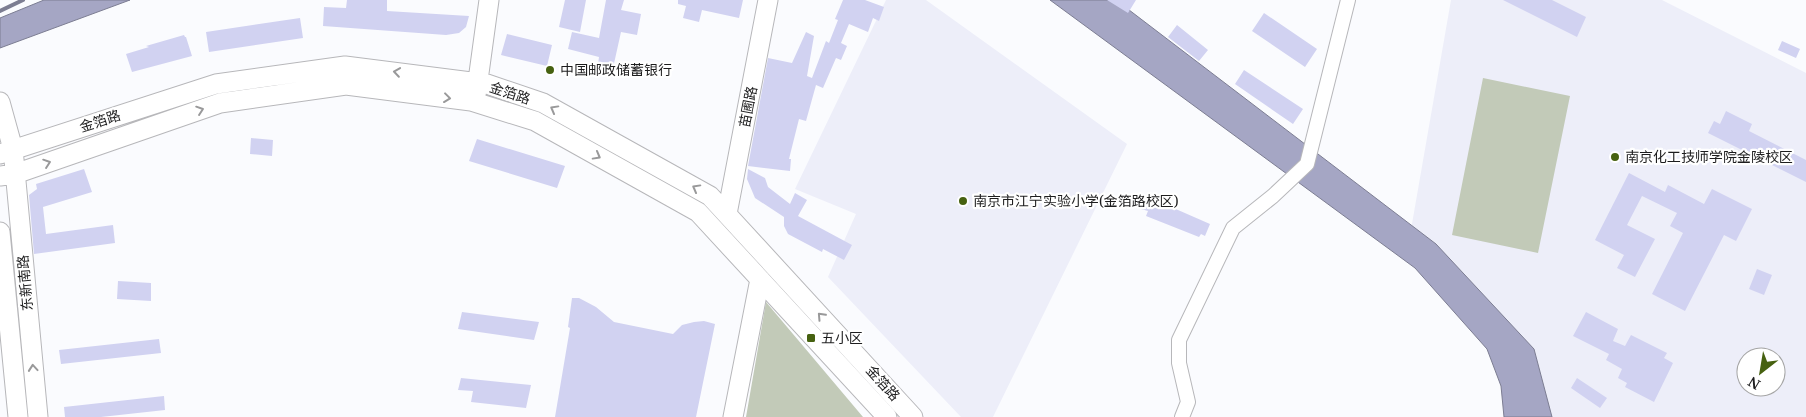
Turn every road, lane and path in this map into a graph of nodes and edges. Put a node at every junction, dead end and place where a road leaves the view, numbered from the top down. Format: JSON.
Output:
{"nodes":[{"id":1,"x":490,"y":0,"type":"edge"},
{"id":2,"x":499,"y":0,"type":"edge"},
{"id":3,"x":768,"y":0,"type":"edge"},
{"id":4,"x":1348,"y":0,"type":"edge"},
{"id":5,"x":482,"y":84,"type":"junction"},
{"id":6,"x":0,"y":102,"type":"edge"},
{"id":7,"x":475,"y":102,"type":"junction"},
{"id":8,"x":7,"y":151,"type":"edge"},
{"id":9,"x":8,"y":175,"type":"edge"},
{"id":10,"x":727,"y":214,"type":"junction"},
{"id":11,"x":0,"y":232,"type":"edge"},
{"id":12,"x":760,"y":279,"type":"junction"},
{"id":13,"x":18,"y":417,"type":"edge"},
{"id":14,"x":38,"y":417,"type":"edge"},
{"id":15,"x":733,"y":417,"type":"edge"},
{"id":16,"x":887,"y":417,"type":"edge"},
{"id":17,"x":913,"y":417,"type":"edge"},
{"id":18,"x":1182,"y":417,"type":"edge"}],
"edges":[{"from":1,"to":5,"type":"main road"},
{"from":2,"to":5,"type":"main road"},
{"from":3,"to":10,"type":"main road","name":"苗圃路"},
{"from":4,"to":18,"type":"street"},
{"from":5,"to":7,"type":"main road"},
{"from":5,"to":8,"type":"main road","name":"金箔路","one_way":true},
{"from":10,"to":5,"type":"main road","name":"金箔路","one_way":true},
{"from":6,"to":8,"type":"main road","name":"东新南路"},
{"from":9,"to":7,"type":"main road","name":"金箔路","one_way":true},
{"from":7,"to":12,"type":"main road","name":"金箔路","one_way":true},
{"from":8,"to":9,"type":"main road","name":"东新南路"},
{"from":14,"to":9,"type":"main road","name":"东新南路","one_way":true},
{"from":17,"to":10,"type":"main road","name":"金箔路","one_way":true},
{"from":11,"to":13,"type":"main road","name":"东新南路"},
{"from":12,"to":15,"type":"main road"},
{"from":12,"to":16,"type":"main road","name":"金箔路"}]}
